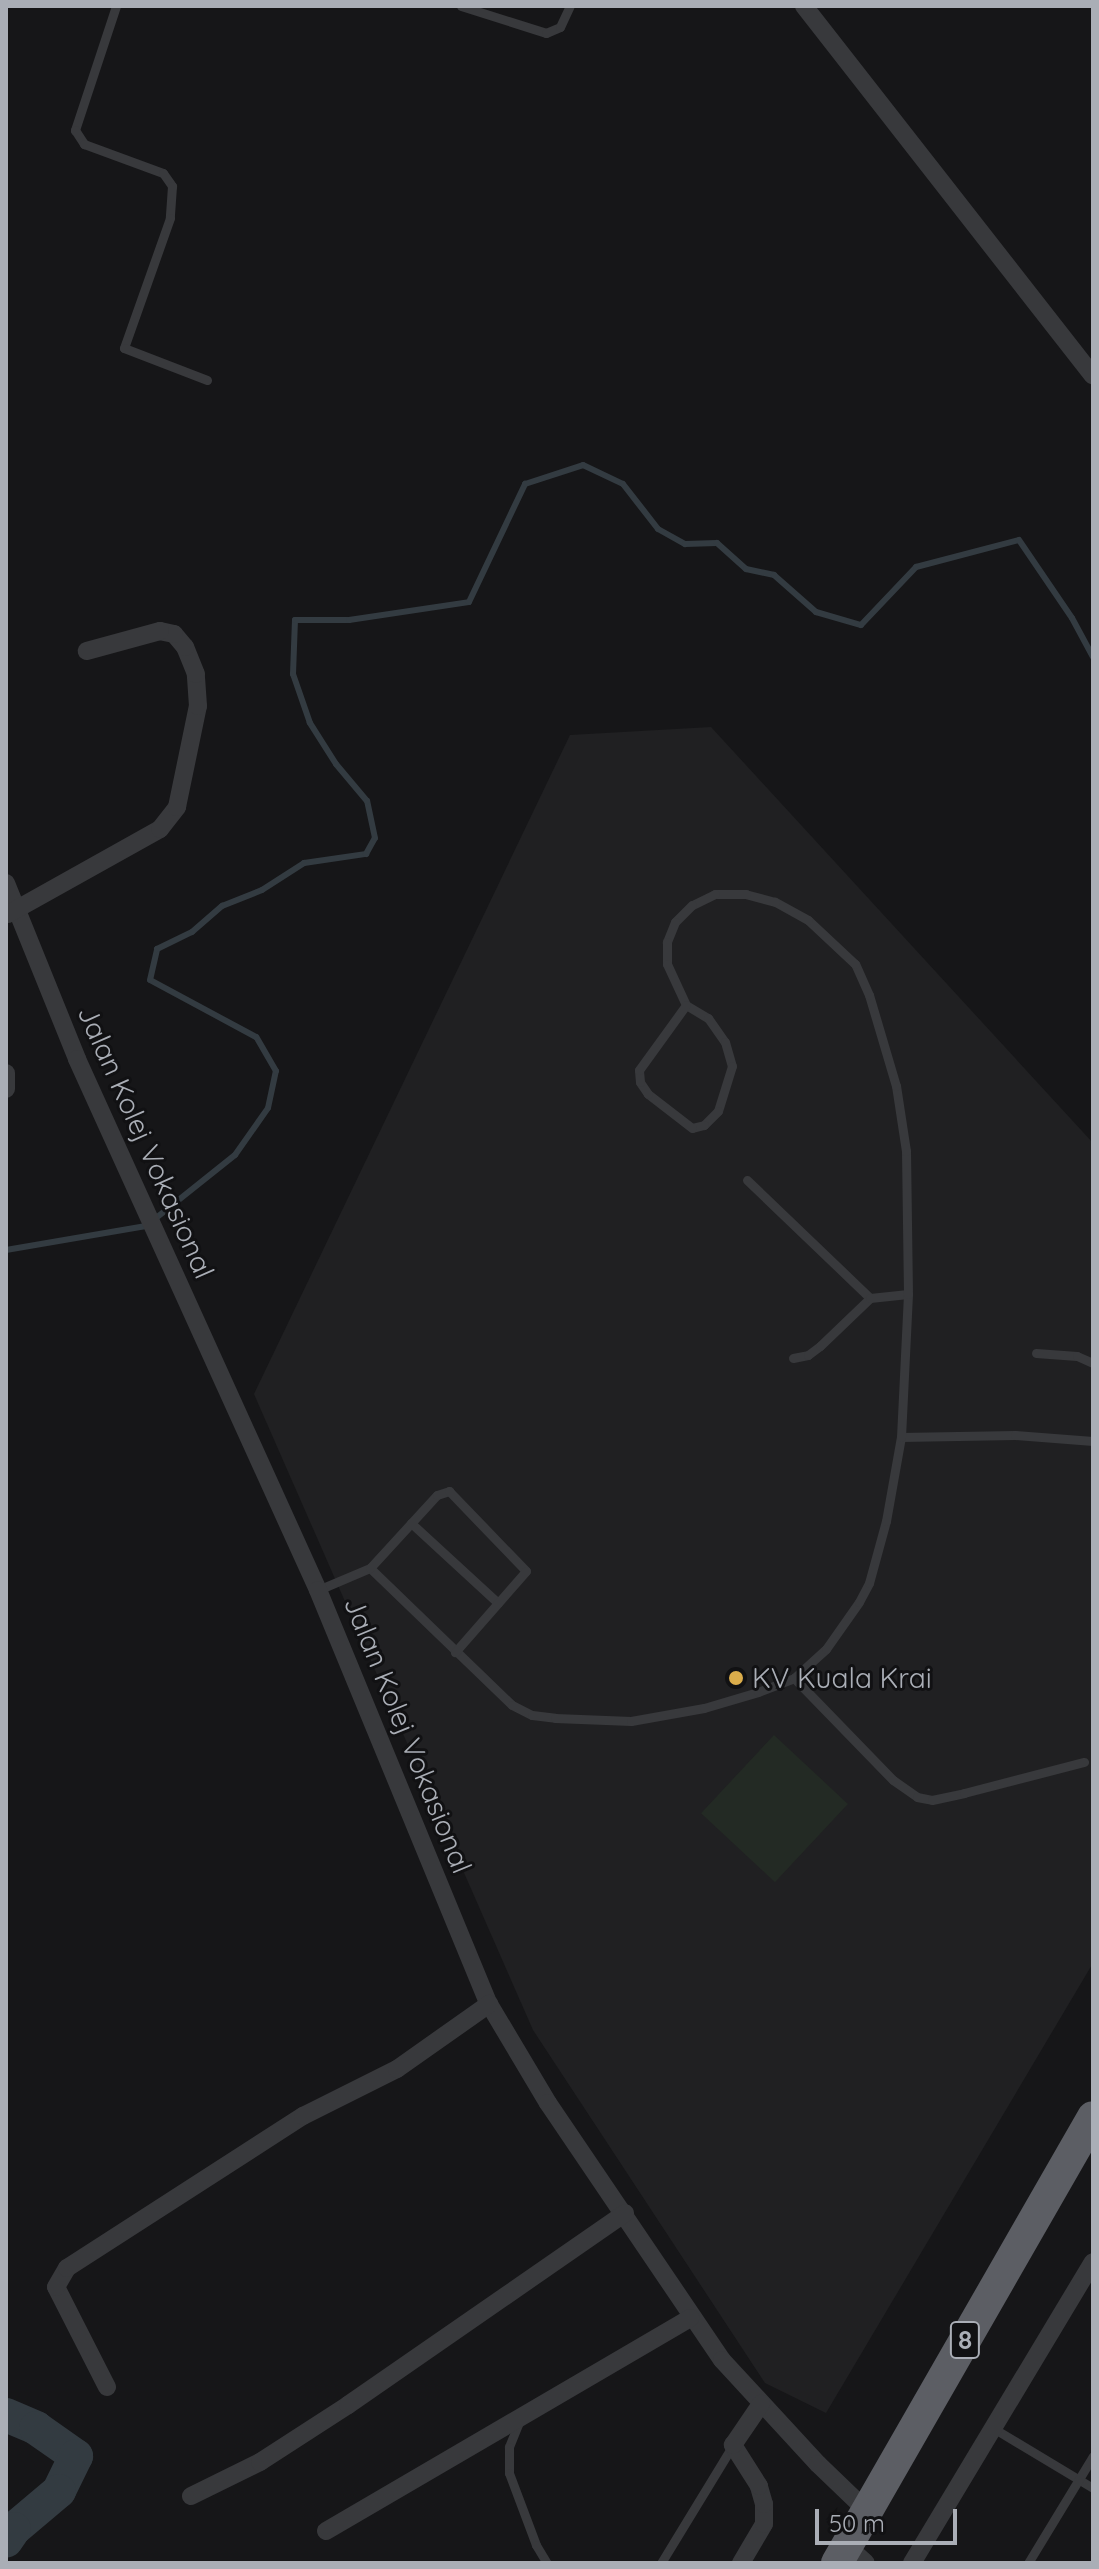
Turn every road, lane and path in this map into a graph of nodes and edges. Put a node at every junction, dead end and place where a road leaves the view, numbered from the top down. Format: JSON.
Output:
{"nodes":[{"id":1,"x":116,"y":6,"type":"edge"},
{"id":2,"x":461,"y":6,"type":"edge"},
{"id":3,"x":570,"y":6,"type":"edge"},
{"id":4,"x":804,"y":6,"type":"edge"},
{"id":5,"x":1093,"y":376,"type":"edge"},
{"id":6,"x":207,"y":380,"type":"dead end"},
{"id":7,"x":87,"y":651,"type":"dead end"},
{"id":8,"x":6,"y":883,"type":"edge"},
{"id":9,"x":11,"y":912,"type":"edge"},
{"id":10,"x":686,"y":1005,"type":"junction"},
{"id":11,"x":6,"y":1073,"type":"edge"},
{"id":12,"x":6,"y":1089,"type":"edge"},
{"id":13,"x":747,"y":1180,"type":"dead end"},
{"id":14,"x":908,"y":1294,"type":"junction"},
{"id":15,"x":870,"y":1298,"type":"junction"},
{"id":16,"x":1036,"y":1353,"type":"dead end"},
{"id":17,"x":793,"y":1358,"type":"dead end"},
{"id":18,"x":1093,"y":1363,"type":"edge"},
{"id":19,"x":901,"y":1437,"type":"junction"},
{"id":20,"x":1093,"y":1441,"type":"edge"},
{"id":21,"x":411,"y":1523,"type":"junction"},
{"id":22,"x":370,"y":1568,"type":"junction"},
{"id":23,"x":318,"y":1590,"type":"junction"},
{"id":24,"x":498,"y":1603,"type":"junction"},
{"id":25,"x":455,"y":1652,"type":"junction"},
{"id":26,"x":794,"y":1678,"type":"junction"},
{"id":27,"x":1084,"y":1762,"type":"dead end"},
{"id":28,"x":489,"y":2004,"type":"junction"},
{"id":29,"x":1093,"y":2117,"type":"edge"},
{"id":30,"x":625,"y":2213,"type":"junction"},
{"id":31,"x":1093,"y":2262,"type":"edge"},
{"id":32,"x":690,"y":2318,"type":"junction"},
{"id":33,"x":107,"y":2387,"type":"dead end"},
{"id":34,"x":761,"y":2404,"type":"junction"},
{"id":35,"x":520,"y":2419,"type":"junction"},
{"id":36,"x":993,"y":2428,"type":"junction"},
{"id":37,"x":733,"y":2445,"type":"junction"},
{"id":38,"x":1093,"y":2456,"type":"edge"},
{"id":39,"x":1079,"y":2480,"type":"junction"},
{"id":40,"x":1093,"y":2488,"type":"edge"},
{"id":41,"x":191,"y":2496,"type":"dead end"},
{"id":42,"x":866,"y":2510,"type":"junction"},
{"id":43,"x":326,"y":2531,"type":"dead end"},
{"id":44,"x":850,"y":2557,"type":"edge"},
{"id":45,"x":547,"y":2563,"type":"edge"},
{"id":46,"x":661,"y":2563,"type":"edge"},
{"id":47,"x":741,"y":2563,"type":"edge"},
{"id":48,"x":912,"y":2563,"type":"edge"},
{"id":49,"x":1028,"y":2563,"type":"edge"}],
"edges":[{"from":1,"to":6,"type":"lane"},
{"from":2,"to":3,"type":"lane"},
{"from":4,"to":5,"type":"street"},
{"from":7,"to":9,"type":"street"},
{"from":8,"to":9,"type":"street","name":"Jalan Kolej Vokasional"},
{"from":9,"to":23,"type":"street","name":"Jalan Kolej Vokasional"},
{"from":10,"to":10,"type":"lane"},
{"from":10,"to":14,"type":"lane"},
{"from":11,"to":12,"type":"street"},
{"from":13,"to":15,"type":"lane"},
{"from":14,"to":15,"type":"lane"},
{"from":14,"to":19,"type":"lane"},
{"from":15,"to":17,"type":"lane"},
{"from":16,"to":18,"type":"lane"},
{"from":19,"to":20,"type":"lane"},
{"from":19,"to":26,"type":"lane"},
{"from":21,"to":22,"type":"lane"},
{"from":21,"to":24,"type":"lane"},
{"from":21,"to":24,"type":"lane"},
{"from":22,"to":23,"type":"lane"},
{"from":22,"to":25,"type":"lane"},
{"from":23,"to":28,"type":"street","name":"Jalan Kolej Vokasional"},
{"from":24,"to":25,"type":"lane"},
{"from":25,"to":26,"type":"lane"},
{"from":26,"to":27,"type":"lane"},
{"from":28,"to":30,"type":"street","name":"Jalan Kolej Vokasional"},
{"from":28,"to":33,"type":"street"},
{"from":29,"to":42,"type":"highway","number":"8"},
{"from":30,"to":32,"type":"street","name":"Jalan Kolej Vokasional"},
{"from":30,"to":41,"type":"street"},
{"from":31,"to":36,"type":"street"},
{"from":32,"to":34,"type":"street","name":"Jalan Kolej Vokasional"},
{"from":32,"to":35,"type":"street"},
{"from":34,"to":37,"type":"street"},
{"from":34,"to":42,"type":"street","name":"Jalan Kolej Vokasional"},
{"from":35,"to":43,"type":"street"},
{"from":35,"to":45,"type":"lane"},
{"from":36,"to":39,"type":"lane"},
{"from":36,"to":48,"type":"street"},
{"from":37,"to":46,"type":"lane"},
{"from":37,"to":47,"type":"street"},
{"from":38,"to":39,"type":"lane"},
{"from":39,"to":40,"type":"lane"},
{"from":39,"to":49,"type":"lane"},
{"from":42,"to":44,"type":"highway","number":"8"}]}
